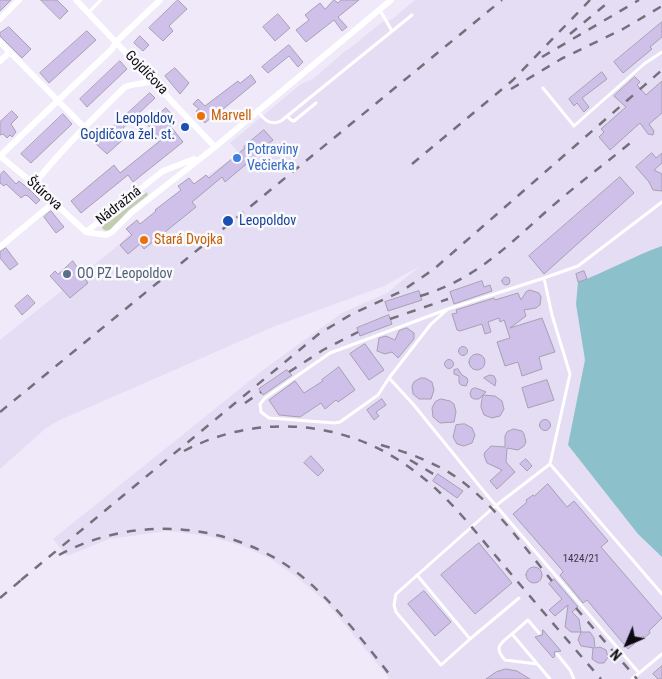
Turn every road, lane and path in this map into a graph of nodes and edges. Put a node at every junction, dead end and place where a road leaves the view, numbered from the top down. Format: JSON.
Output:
{"nodes":[{"id":1,"x":19,"y":0,"type":"edge"},
{"id":2,"x":76,"y":0,"type":"edge"},
{"id":3,"x":101,"y":0,"type":"edge"},
{"id":4,"x":160,"y":0,"type":"edge"},
{"id":5,"x":391,"y":0,"type":"edge"},
{"id":6,"x":379,"y":10,"type":"junction"},
{"id":7,"x":88,"y":13,"type":"junction"},
{"id":8,"x":412,"y":15,"type":"dead end"},
{"id":9,"x":0,"y":19,"type":"edge"},
{"id":10,"x":392,"y":31,"type":"junction"},
{"id":11,"x":0,"y":42,"type":"edge"},
{"id":12,"x":116,"y":42,"type":"junction"},
{"id":13,"x":10,"y":52,"type":"junction"},
{"id":14,"x":662,"y":52,"type":"edge"},
{"id":15,"x":0,"y":61,"type":"edge"},
{"id":16,"x":153,"y":80,"type":"junction"},
{"id":17,"x":543,"y":88,"type":"dead end"},
{"id":18,"x":59,"y":101,"type":"junction"},
{"id":19,"x":316,"y":103,"type":"dead end"},
{"id":20,"x":257,"y":111,"type":"junction"},
{"id":21,"x":287,"y":116,"type":"junction"},
{"id":22,"x":84,"y":127,"type":"junction"},
{"id":23,"x":215,"y":146,"type":"junction"},
{"id":24,"x":204,"y":155,"type":"junction"},
{"id":25,"x":0,"y":156,"type":"edge"},
{"id":26,"x":34,"y":184,"type":"junction"},
{"id":27,"x":662,"y":202,"type":"edge"},
{"id":28,"x":53,"y":203,"type":"junction"},
{"id":29,"x":86,"y":232,"type":"junction"},
{"id":30,"x":0,"y":247,"type":"edge"},
{"id":31,"x":544,"y":278,"type":"junction"},
{"id":32,"x":448,"y":309,"type":"junction"},
{"id":33,"x":389,"y":378,"type":"junction"},
{"id":34,"x":550,"y":464,"type":"junction"},
{"id":35,"x":498,"y":506,"type":"junction"},
{"id":36,"x":416,"y":575,"type":"junction"},
{"id":37,"x":662,"y":594,"type":"edge"},
{"id":38,"x":519,"y":598,"type":"dead end"},
{"id":39,"x":539,"y":633,"type":"dead end"},
{"id":40,"x":512,"y":634,"type":"junction"},
{"id":41,"x":470,"y":639,"type":"junction"},
{"id":42,"x":557,"y":654,"type":"dead end"},
{"id":43,"x":662,"y":654,"type":"edge"},
{"id":44,"x":537,"y":664,"type":"junction"},
{"id":45,"x":639,"y":673,"type":"junction"},
{"id":46,"x":550,"y":679,"type":"edge"},
{"id":47,"x":574,"y":679,"type":"edge"},
{"id":48,"x":632,"y":679,"type":"edge"}],
"edges":[{"from":1,"to":9,"type":"street"},
{"from":2,"to":7,"type":"street","name":"Gojdičova"},
{"from":3,"to":7,"type":"lane"},
{"from":4,"to":12,"type":"street","name":"Štúrova"},
{"from":5,"to":6,"type":"street","name":"Nádražná"},
{"from":6,"to":10,"type":"lane"},
{"from":6,"to":20,"type":"street","name":"Nádražná"},
{"from":7,"to":12,"type":"street","name":"Gojdičova"},
{"from":8,"to":10,"type":"lane"},
{"from":10,"to":21,"type":"lane"},
{"from":11,"to":13,"type":"street"},
{"from":12,"to":16,"type":"street","name":"Gojdičova"},
{"from":12,"to":18,"type":"street","name":"Štúrova"},
{"from":13,"to":15,"type":"street"},
{"from":13,"to":18,"type":"street"},
{"from":14,"to":17,"type":"lane"},
{"from":16,"to":22,"type":"street"},
{"from":16,"to":23,"type":"street","name":"Gojdičova"},
{"from":18,"to":22,"type":"street"},
{"from":18,"to":25,"type":"street","name":"Štúrova"},
{"from":19,"to":21,"type":"lane"},
{"from":20,"to":21,"type":"lane"},
{"from":20,"to":23,"type":"street","name":"Nádražná"},
{"from":22,"to":26,"type":"street"},
{"from":23,"to":24,"type":"street","name":"Nádražná"},
{"from":24,"to":29,"type":"street","name":"Nádražná"},
{"from":24,"to":29,"type":"street","name":"Nádražná"},
{"from":25,"to":26,"type":"street","name":"Štúrova"},
{"from":26,"to":28,"type":"street","name":"Štúrova"},
{"from":27,"to":31,"type":"lane"},
{"from":28,"to":29,"type":"street","name":"Štúrova"},
{"from":28,"to":30,"type":"street"},
{"from":31,"to":32,"type":"lane"},
{"from":31,"to":34,"type":"lane"},
{"from":32,"to":33,"type":"lane"},
{"from":32,"to":33,"type":"lane"},
{"from":33,"to":35,"type":"lane"},
{"from":34,"to":35,"type":"lane"},
{"from":34,"to":37,"type":"lane"},
{"from":35,"to":36,"type":"lane"},
{"from":35,"to":45,"type":"lane"},
{"from":36,"to":41,"type":"lane"},
{"from":36,"to":41,"type":"lane"},
{"from":38,"to":41,"type":"lane"},
{"from":39,"to":40,"type":"lane"},
{"from":40,"to":44,"type":"lane"},
{"from":40,"to":44,"type":"lane"},
{"from":42,"to":47,"type":"lane"},
{"from":43,"to":45,"type":"lane"},
{"from":44,"to":46,"type":"lane"},
{"from":45,"to":48,"type":"lane"}]}
